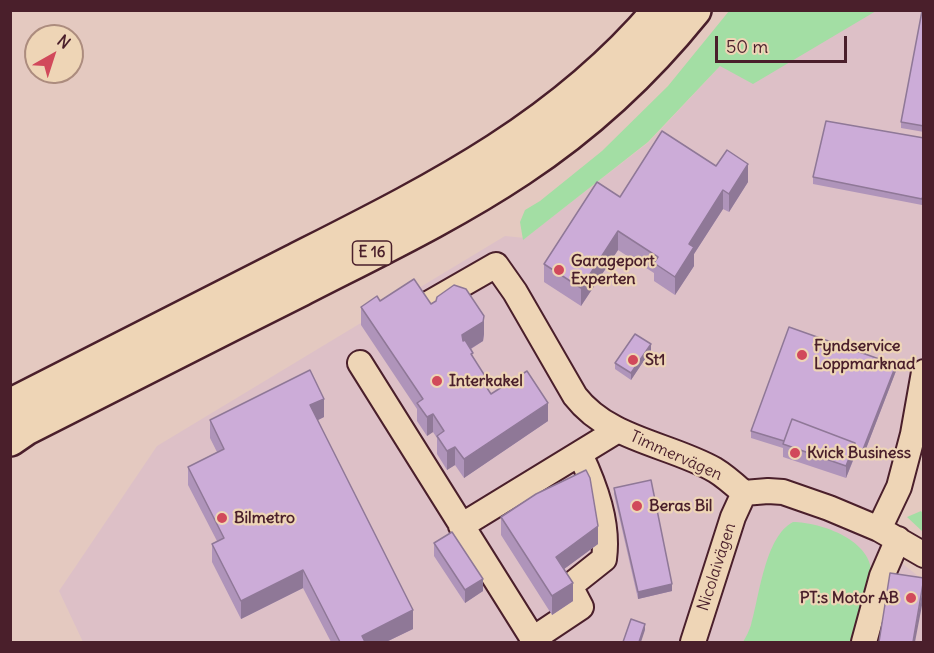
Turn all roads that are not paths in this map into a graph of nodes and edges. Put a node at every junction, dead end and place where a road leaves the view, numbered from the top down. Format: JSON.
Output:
{"nodes":[{"id":1,"x":660,"y":10,"type":"edge"},
{"id":2,"x":694,"y":10,"type":"edge"},
{"id":3,"x":428,"y":304,"type":"edge"},
{"id":4,"x":360,"y":363,"type":"dead end"},
{"id":5,"x":924,"y":372,"type":"edge"},
{"id":6,"x":10,"y":406,"type":"edge"},
{"id":7,"x":618,"y":430,"type":"junction"},
{"id":8,"x":10,"y":439,"type":"edge"},
{"id":9,"x":580,"y":453,"type":"junction"},
{"id":10,"x":744,"y":493,"type":"junction"},
{"id":11,"x":461,"y":526,"type":"junction"},
{"id":12,"x":888,"y":534,"type":"junction"},
{"id":13,"x":924,"y":555,"type":"edge"},
{"id":14,"x":693,"y":642,"type":"edge"},
{"id":15,"x":864,"y":642,"type":"edge"}],
"edges":[{"from":1,"to":6,"type":"highway","number":"E 16"},
{"from":2,"to":8,"type":"highway","number":"E 16"},
{"from":3,"to":7,"type":"street","name":"Timmervägen"},
{"from":4,"to":11,"type":"street"},
{"from":5,"to":12,"type":"street"},
{"from":7,"to":9,"type":"street"},
{"from":7,"to":10,"type":"street","name":"Timmervägen"},
{"from":9,"to":11,"type":"street"},
{"from":9,"to":11,"type":"street"},
{"from":10,"to":12,"type":"street"},
{"from":10,"to":14,"type":"street","name":"Nicolaivägen"},
{"from":12,"to":13,"type":"street"},
{"from":12,"to":15,"type":"street"}]}
